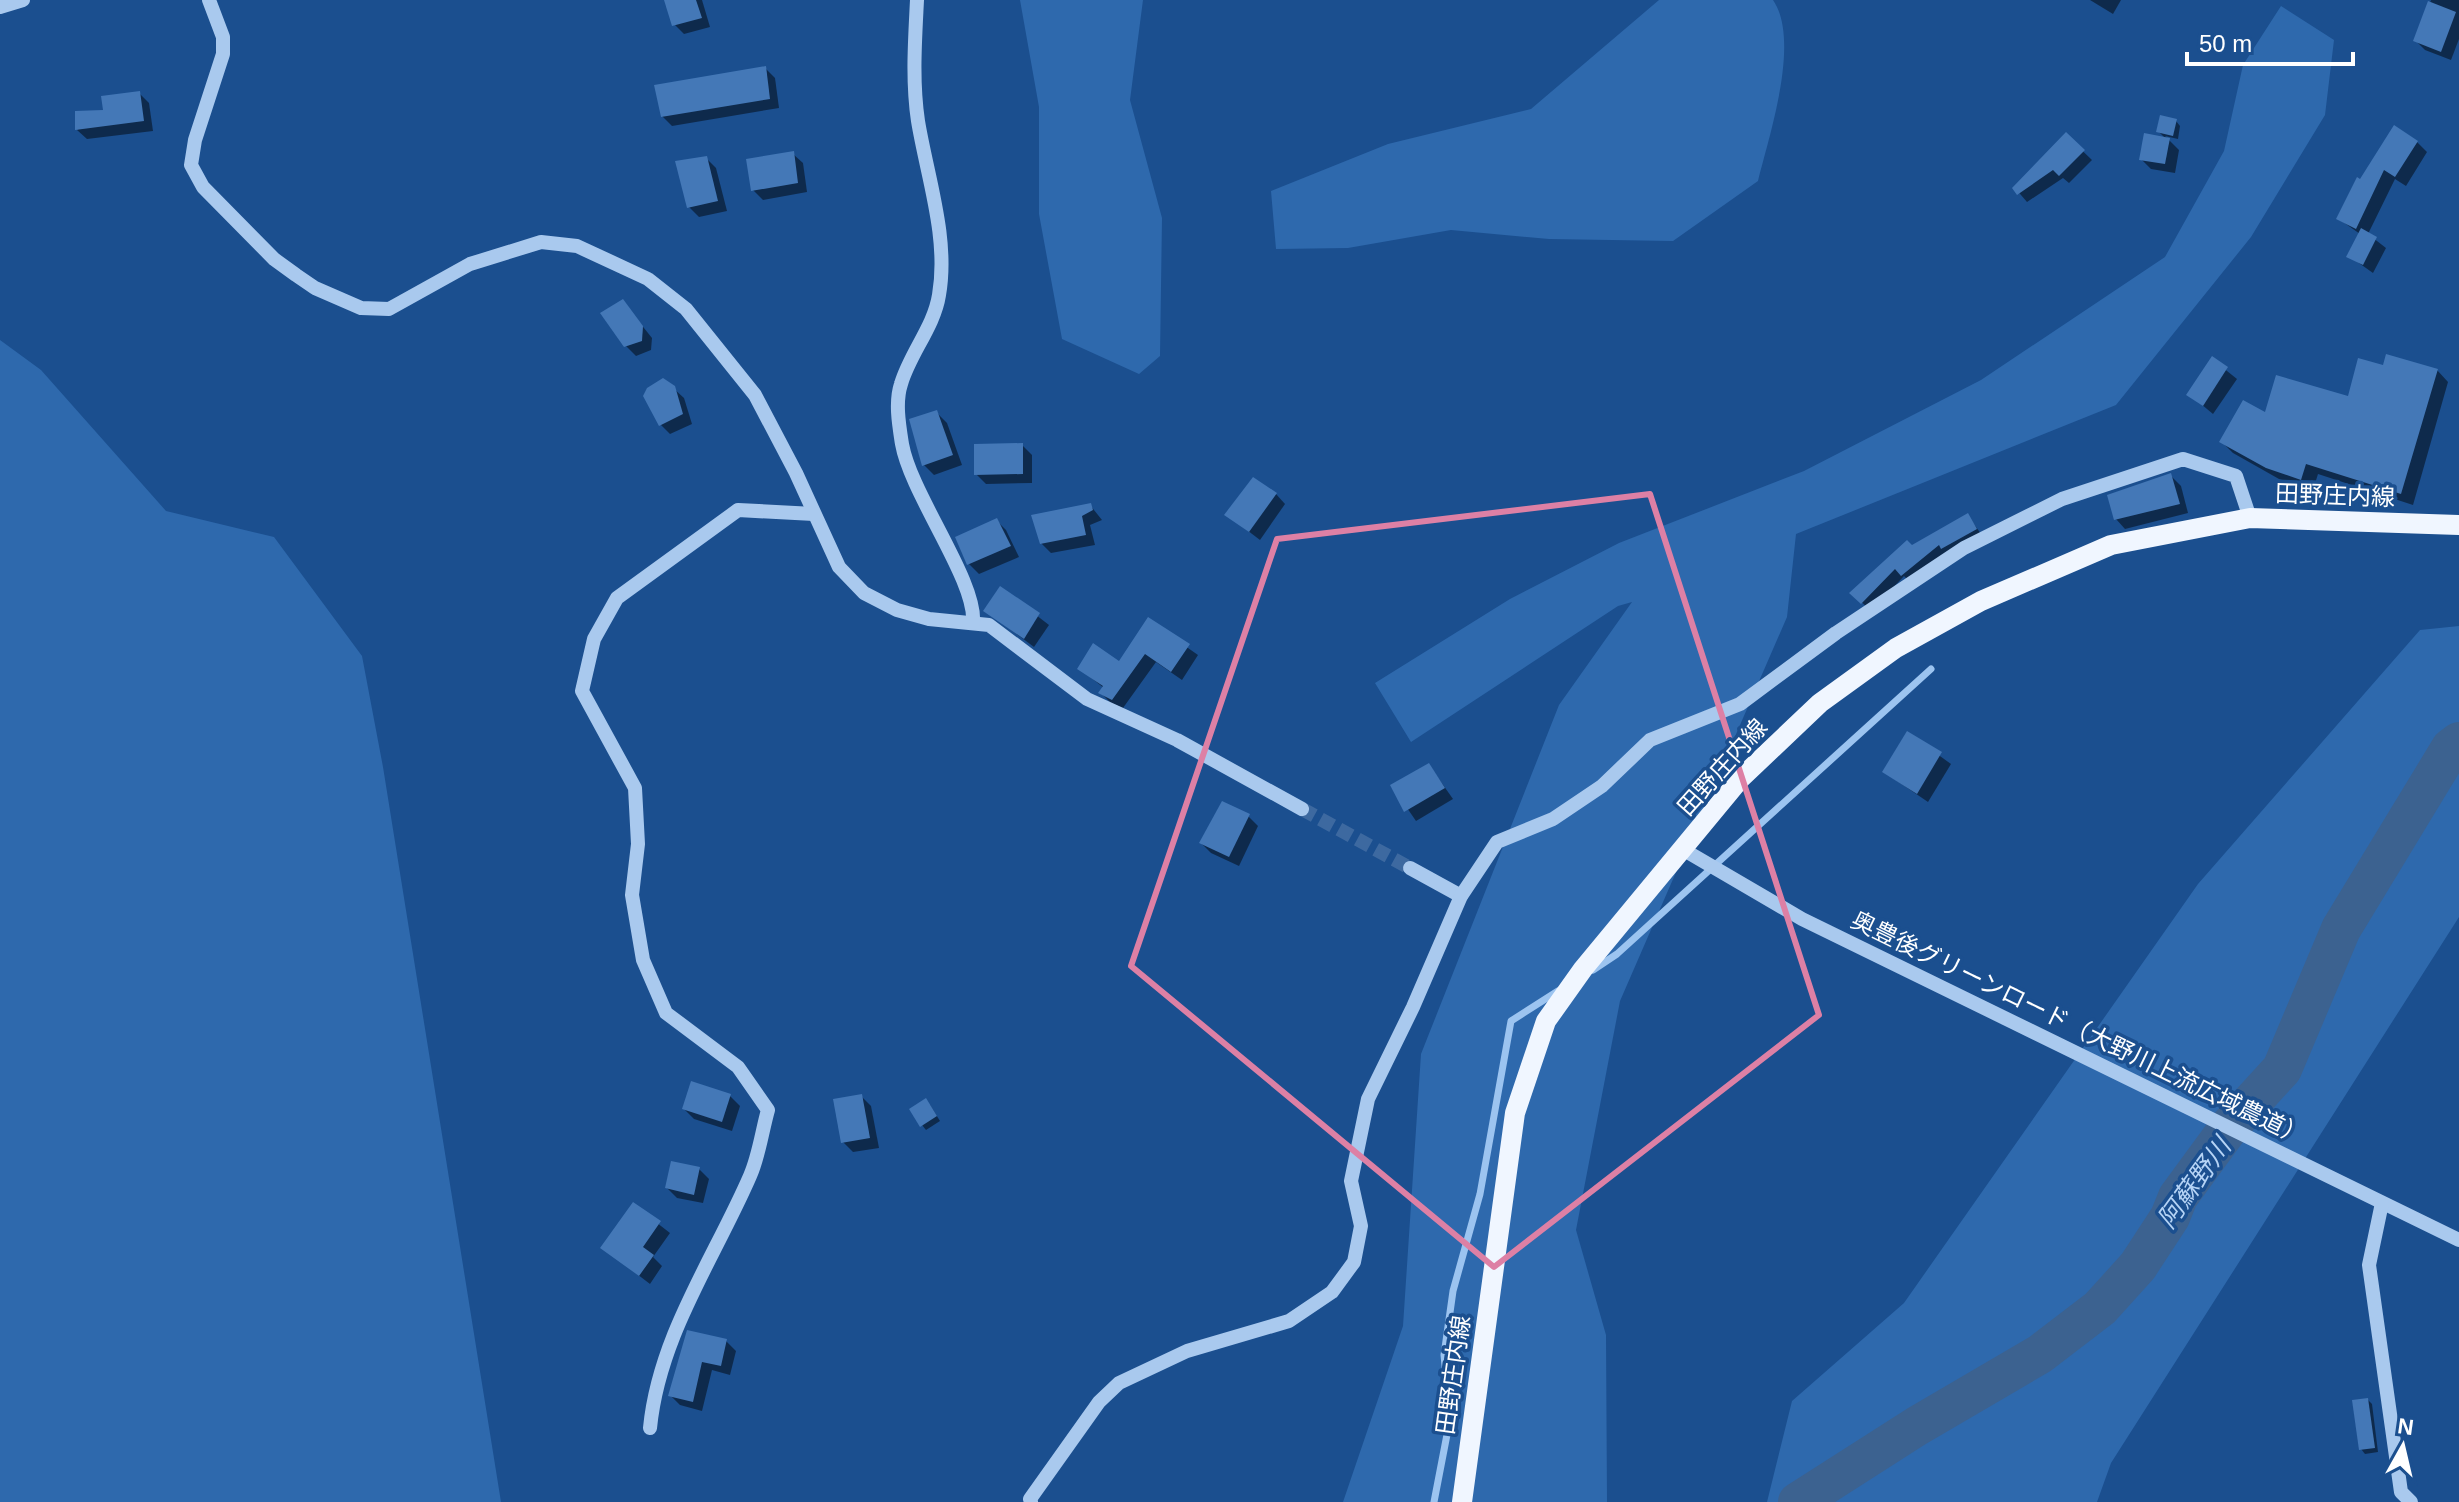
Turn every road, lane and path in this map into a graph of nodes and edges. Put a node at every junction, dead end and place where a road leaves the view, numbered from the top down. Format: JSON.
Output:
{"nodes":[{"id":1,"x":23,"y":0,"type":"edge"},
{"id":2,"x":209,"y":0,"type":"edge"},
{"id":3,"x":917,"y":0,"type":"edge"},
{"id":4,"x":0,"y":7,"type":"edge"},
{"id":5,"x":814,"y":514,"type":"junction"},
{"id":6,"x":2250,"y":518,"type":"junction"},
{"id":7,"x":2459,"y":525,"type":"edge"},
{"id":8,"x":973,"y":623,"type":"junction"},
{"id":9,"x":1302,"y":809,"type":"tunnel mouth"},
{"id":10,"x":1684,"y":850,"type":"junction"},
{"id":11,"x":1410,"y":868,"type":"tunnel mouth"},
{"id":12,"x":1461,"y":896,"type":"junction"},
{"id":13,"x":2382,"y":1203,"type":"junction"},
{"id":14,"x":2459,"y":1240,"type":"edge"},
{"id":15,"x":650,"y":1428,"type":"dead end"},
{"id":16,"x":1031,"y":1502,"type":"edge"},
{"id":17,"x":1462,"y":1502,"type":"edge"},
{"id":18,"x":2411,"y":1502,"type":"edge"}],
"edges":[{"from":1,"to":4,"type":"street"},
{"from":2,"to":5,"type":"street"},
{"from":3,"to":8,"type":"street"},
{"from":5,"to":8,"type":"street"},
{"from":5,"to":15,"type":"street"},
{"from":6,"to":7,"type":"main road","name":"田野庄内線"},
{"from":6,"to":10,"type":"main road","name":"田野庄内線"},
{"from":6,"to":12,"type":"street"},
{"from":8,"to":9,"type":"street"},
{"from":10,"to":13,"type":"street","name":"奥豊後グリーンロード（大野川上流広域農道）"},
{"from":10,"to":17,"type":"main road","name":"田野庄内線"},
{"from":11,"to":12,"type":"street"},
{"from":12,"to":16,"type":"street"},
{"from":13,"to":14,"type":"street","name":"奥豊後グリーンロード（大野川上流広域農道）"},
{"from":13,"to":18,"type":"street"}]}
